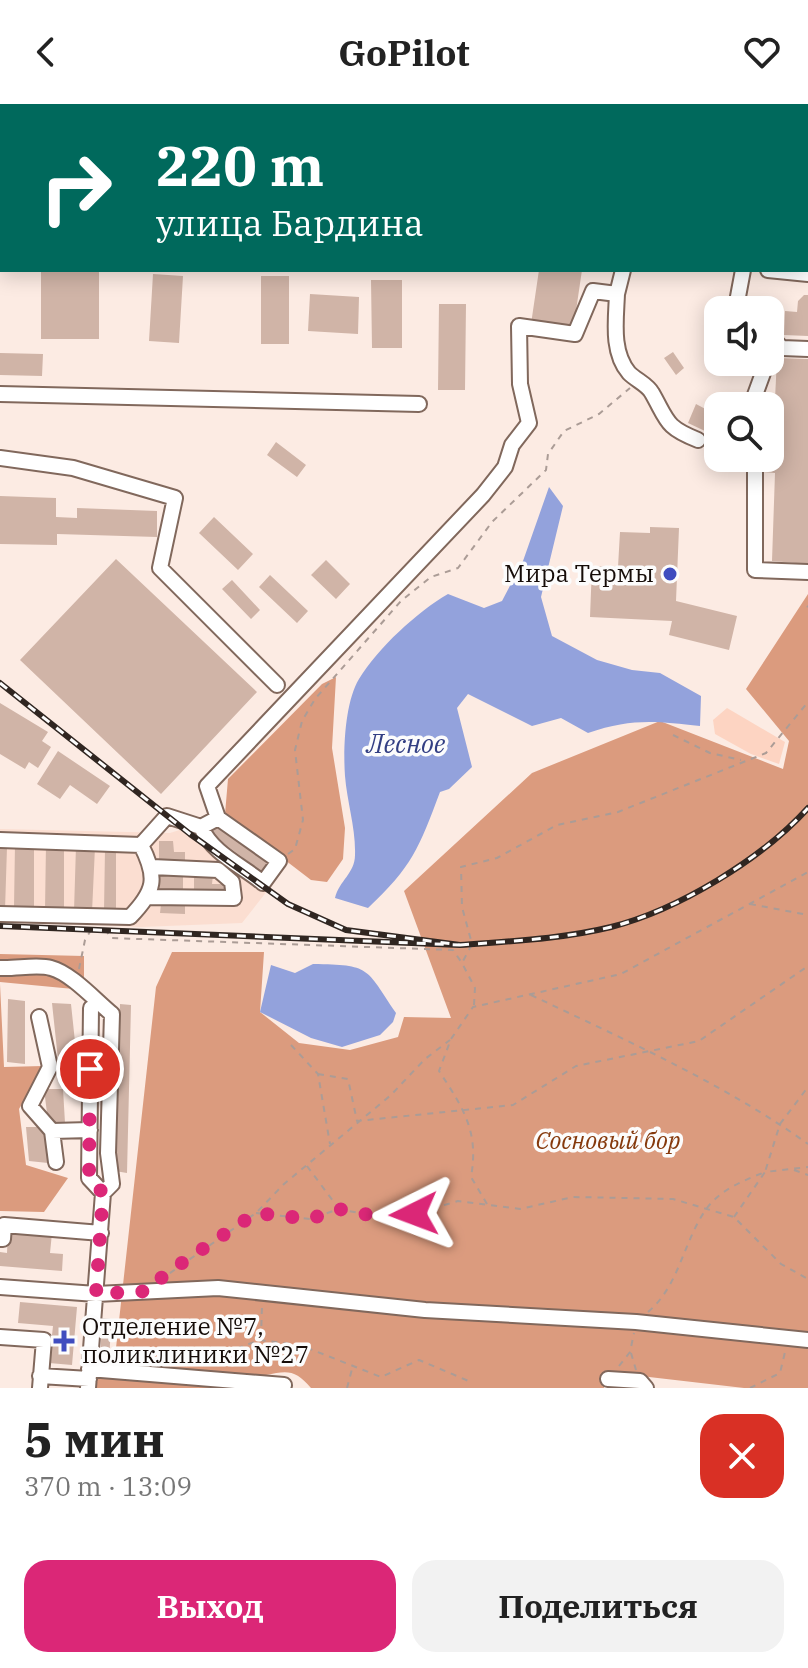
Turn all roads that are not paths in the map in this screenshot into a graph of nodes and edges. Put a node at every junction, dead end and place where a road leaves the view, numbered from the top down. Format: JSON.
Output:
{"nodes":[{"id":1,"x":622,"y":272,"type":"edge"},
{"id":2,"x":743,"y":272,"type":"edge"},
{"id":3,"x":788,"y":272,"type":"edge"},
{"id":4,"x":808,"y":274,"type":"edge"},
{"id":5,"x":617,"y":294,"type":"junction"},
{"id":6,"x":738,"y":296,"type":"edge"},
{"id":7,"x":784,"y":348,"type":"edge"},
{"id":8,"x":808,"y":349,"type":"edge"},
{"id":9,"x":0,"y":394,"type":"edge"},
{"id":10,"x":419,"y":404,"type":"dead end"},
{"id":11,"x":698,"y":440,"type":"dead end"},
{"id":12,"x":0,"y":458,"type":"edge"},
{"id":13,"x":755,"y":472,"type":"edge"},
{"id":14,"x":808,"y":572,"type":"edge"},
{"id":15,"x":277,"y":685,"type":"dead end"},
{"id":16,"x":218,"y":818,"type":"junction"},
{"id":17,"x":201,"y":827,"type":"junction"},
{"id":18,"x":0,"y":840,"type":"edge"},
{"id":19,"x":141,"y":845,"type":"junction"},
{"id":20,"x":152,"y":867,"type":"junction"},
{"id":21,"x":150,"y":897,"type":"junction"},
{"id":22,"x":0,"y":914,"type":"edge"},
{"id":23,"x":0,"y":968,"type":"edge"},
{"id":24,"x":91,"y":1008,"type":"dead end"},
{"id":25,"x":39,"y":1017,"type":"dead end"},
{"id":26,"x":90,"y":1130,"type":"junction"},
{"id":27,"x":52,"y":1131,"type":"junction"},
{"id":28,"x":56,"y":1162,"type":"dead end"},
{"id":29,"x":103,"y":1193,"type":"junction"},
{"id":30,"x":101,"y":1233,"type":"junction"},
{"id":31,"x":0,"y":1239,"type":"edge"},
{"id":32,"x":0,"y":1287,"type":"edge"},
{"id":33,"x":96,"y":1294,"type":"junction"},
{"id":34,"x":0,"y":1337,"type":"edge"},
{"id":35,"x":808,"y":1340,"type":"edge"},
{"id":36,"x":89,"y":1379,"type":"edge"},
{"id":37,"x":608,"y":1379,"type":"road end"},
{"id":38,"x":40,"y":1382,"type":"edge"},
{"id":39,"x":284,"y":1385,"type":"dead end"},
{"id":40,"x":643,"y":1385,"type":"edge"}],
"edges":[{"from":1,"to":5,"type":"street"},
{"from":2,"to":6,"type":"street"},
{"from":3,"to":4,"type":"street"},
{"from":5,"to":11,"type":"street"},
{"from":5,"to":16,"type":"street"},
{"from":7,"to":8,"type":"street"},
{"from":9,"to":10,"type":"street"},
{"from":12,"to":15,"type":"street"},
{"from":13,"to":14,"type":"street"},
{"from":16,"to":17,"type":"street"},
{"from":16,"to":17,"type":"street"},
{"from":17,"to":19,"type":"street"},
{"from":18,"to":19,"type":"street"},
{"from":19,"to":20,"type":"street"},
{"from":20,"to":21,"type":"street"},
{"from":20,"to":21,"type":"street"},
{"from":21,"to":22,"type":"street"},
{"from":23,"to":29,"type":"street"},
{"from":24,"to":26,"type":"street"},
{"from":25,"to":27,"type":"street"},
{"from":26,"to":27,"type":"street"},
{"from":26,"to":29,"type":"street"},
{"from":27,"to":28,"type":"street"},
{"from":29,"to":30,"type":"street"},
{"from":30,"to":31,"type":"street"},
{"from":30,"to":33,"type":"street"},
{"from":32,"to":33,"type":"street"},
{"from":33,"to":35,"type":"street"},
{"from":33,"to":36,"type":"street"},
{"from":34,"to":38,"type":"street"},
{"from":36,"to":38,"type":"street"},
{"from":36,"to":39,"type":"street"},
{"from":37,"to":40,"type":"street"}]}
